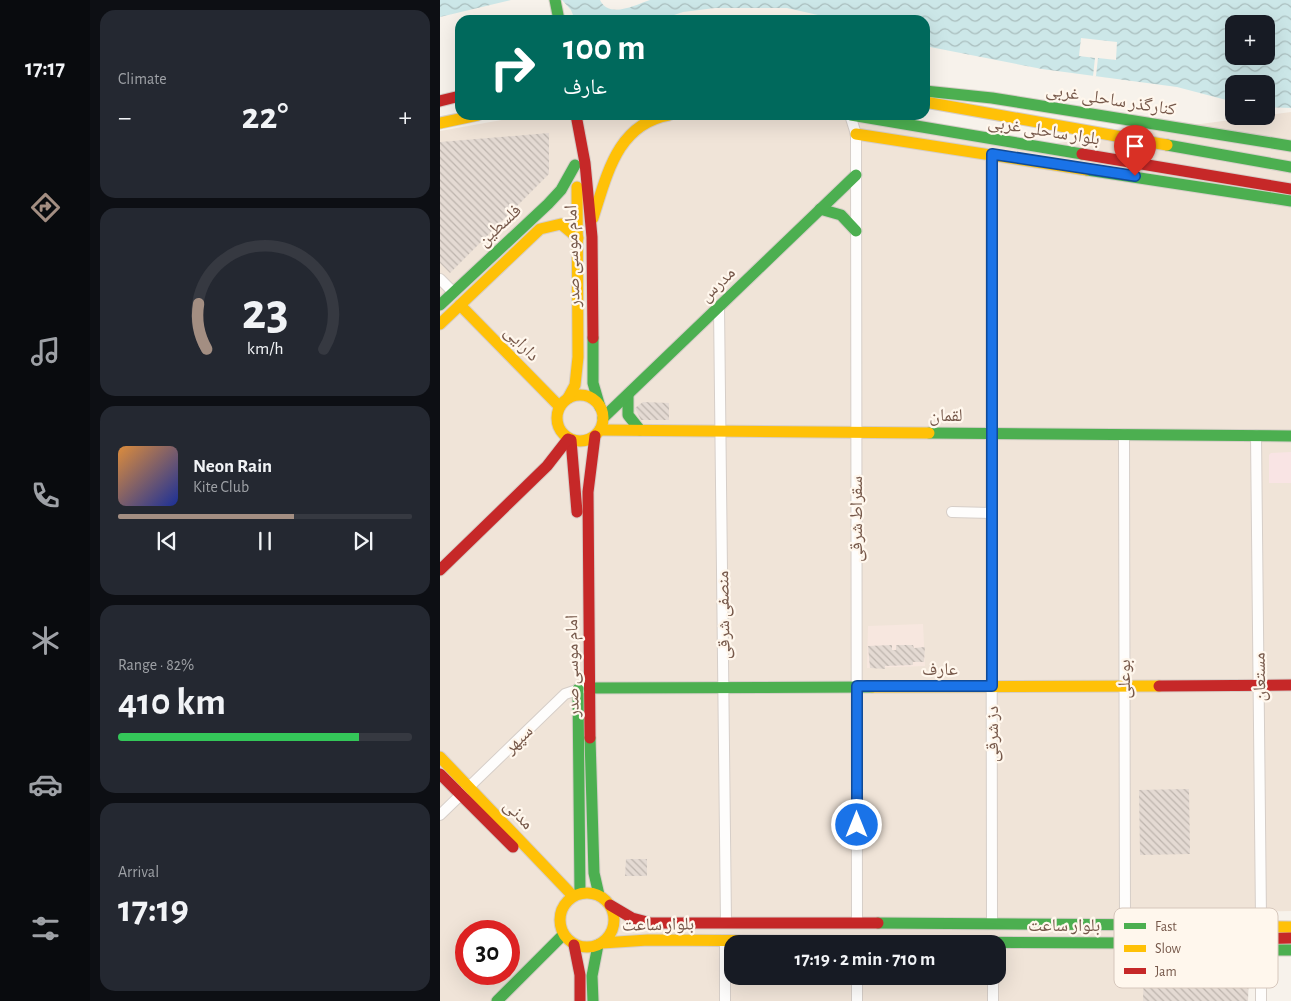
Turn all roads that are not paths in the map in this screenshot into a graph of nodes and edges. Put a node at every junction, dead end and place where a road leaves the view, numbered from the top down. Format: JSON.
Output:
{"nodes":[{"id":1,"x":545,"y":0,"type":"edge"},
{"id":2,"x":555,"y":0,"type":"edge"},
{"id":3,"x":548,"y":15,"type":"edge"},
{"id":4,"x":557,"y":15,"type":"edge"},
{"id":5,"x":930,"y":92,"type":"edge"},
{"id":6,"x":455,"y":97,"type":"edge"},
{"id":7,"x":440,"y":101,"type":"edge"},
{"id":8,"x":930,"y":103,"type":"edge"},
{"id":9,"x":455,"y":120,"type":"edge"},
{"id":10,"x":567,"y":120,"type":"edge"},
{"id":11,"x":576,"y":120,"type":"edge"},
{"id":12,"x":651,"y":120,"type":"edge"},
{"id":13,"x":852,"y":120,"type":"edge"},
{"id":14,"x":880,"y":120,"type":"edge"},
{"id":15,"x":440,"y":123,"type":"edge"},
{"id":16,"x":856,"y":134,"type":"junction"},
{"id":17,"x":1291,"y":146,"type":"edge"},
{"id":18,"x":992,"y":154,"type":"junction"},
{"id":19,"x":580,"y":164,"type":"junction"},
{"id":20,"x":1291,"y":166,"type":"edge"},
{"id":21,"x":856,"y":175,"type":"junction"},
{"id":22,"x":1273,"y":186,"type":"junction"},
{"id":23,"x":1291,"y":189,"type":"edge"},
{"id":24,"x":1291,"y":200,"type":"edge"},
{"id":25,"x":820,"y":209,"type":"junction"},
{"id":26,"x":531,"y":218,"type":"junction"},
{"id":27,"x":591,"y":225,"type":"junction"},
{"id":28,"x":540,"y":229,"type":"junction"},
{"id":29,"x":856,"y":231,"type":"junction"},
{"id":30,"x":578,"y":238,"type":"junction"},
{"id":31,"x":440,"y":279,"type":"edge"},
{"id":32,"x":445,"y":297,"type":"edge"},
{"id":33,"x":460,"y":305,"type":"junction"},
{"id":34,"x":719,"y":307,"type":"junction"},
{"id":35,"x":440,"y":324,"type":"edge"},
{"id":36,"x":628,"y":395,"type":"junction"},
{"id":37,"x":568,"y":398,"type":"junction"},
{"id":38,"x":559,"y":406,"type":"junction"},
{"id":39,"x":600,"y":406,"type":"junction"},
{"id":40,"x":603,"y":418,"type":"junction"},
{"id":41,"x":640,"y":430,"type":"junction"},
{"id":42,"x":721,"y":431,"type":"junction"},
{"id":43,"x":856,"y":432,"type":"junction"},
{"id":44,"x":598,"y":433,"type":"junction"},
{"id":45,"x":991,"y":433,"type":"junction"},
{"id":46,"x":1124,"y":434,"type":"junction"},
{"id":47,"x":1256,"y":435,"type":"junction"},
{"id":48,"x":1291,"y":436,"type":"edge"},
{"id":49,"x":569,"y":439,"type":"junction"},
{"id":50,"x":952,"y":512,"type":"dead end"},
{"id":51,"x":991,"y":513,"type":"junction"},
{"id":52,"x":440,"y":570,"type":"edge"},
{"id":53,"x":1124,"y":685,"type":"junction"},
{"id":54,"x":1259,"y":685,"type":"junction"},
{"id":55,"x":1291,"y":685,"type":"edge"},
{"id":56,"x":857,"y":686,"type":"junction"},
{"id":57,"x":992,"y":686,"type":"junction"},
{"id":58,"x":723,"y":687,"type":"junction"},
{"id":59,"x":583,"y":688,"type":"junction"},
{"id":60,"x":440,"y":757,"type":"edge"},
{"id":61,"x":440,"y":774,"type":"edge"},
{"id":62,"x":465,"y":791,"type":"junction"},
{"id":63,"x":440,"y":815,"type":"edge"},
{"id":64,"x":599,"y":895,"type":"junction"},
{"id":65,"x":573,"y":897,"type":"junction"},
{"id":66,"x":610,"y":905,"type":"junction"},
{"id":67,"x":1125,"y":908,"type":"edge"},
{"id":68,"x":1261,"y":908,"type":"edge"},
{"id":69,"x":726,"y":923,"type":"junction"},
{"id":70,"x":857,"y":924,"type":"junction"},
{"id":71,"x":992,"y":924,"type":"junction"},
{"id":72,"x":1114,"y":924,"type":"edge"},
{"id":73,"x":563,"y":935,"type":"junction"},
{"id":74,"x":724,"y":941,"type":"edge"},
{"id":75,"x":1006,"y":943,"type":"edge"},
{"id":76,"x":1114,"y":943,"type":"edge"},
{"id":77,"x":600,"y":944,"type":"junction"},
{"id":78,"x":574,"y":945,"type":"junction"},
{"id":79,"x":1278,"y":950,"type":"edge"},
{"id":80,"x":1291,"y":950,"type":"edge"},
{"id":81,"x":725,"y":985,"type":"edge"},
{"id":82,"x":857,"y":985,"type":"edge"},
{"id":83,"x":993,"y":985,"type":"edge"},
{"id":84,"x":1261,"y":988,"type":"edge"},
{"id":85,"x":497,"y":1001,"type":"edge"},
{"id":86,"x":580,"y":1001,"type":"edge"},
{"id":87,"x":592,"y":1001,"type":"edge"},
{"id":88,"x":725,"y":1001,"type":"edge"},
{"id":89,"x":857,"y":1001,"type":"edge"},
{"id":90,"x":993,"y":1001,"type":"edge"},
{"id":91,"x":1261,"y":1001,"type":"edge"}],
"edges":[{"from":1,"to":3,"type":"main road"},
{"from":2,"to":4,"type":"main road"},
{"from":5,"to":17,"type":"main road","name":"کنارگذر ساحلی غربی"},
{"from":6,"to":7,"type":"main road"},
{"from":8,"to":20,"type":"main road","name":"بلوار ساحلی غربی"},
{"from":9,"to":15,"type":"main road"},
{"from":10,"to":19,"type":"main road"},
{"from":11,"to":19,"type":"main road"},
{"from":12,"to":27,"type":"main road"},
{"from":13,"to":16,"type":"street","name":"سقراط شرقی"},
{"from":14,"to":22,"type":"main road","name":"بلوار ساحلی غربی"},
{"from":16,"to":18,"type":"main road"},
{"from":16,"to":21,"type":"street","name":"سقراط شرقی"},
{"from":18,"to":24,"type":"main road"},
{"from":18,"to":45,"type":"street","name":"دز شرقی"},
{"from":19,"to":26,"type":"main road","name":"فلسطین"},
{"from":19,"to":27,"type":"main road","name":"امام موسی صدر"},
{"from":19,"to":30,"type":"main road","name":"امام موسی صدر"},
{"from":21,"to":25,"type":"main road","name":"مدرس"},
{"from":21,"to":29,"type":"street","name":"سقراط شرقی"},
{"from":22,"to":23,"type":"main road","name":"بلوار ساحلی غربی"},
{"from":22,"to":24,"type":"main road"},
{"from":25,"to":29,"type":"main road"},
{"from":25,"to":34,"type":"main road","name":"مدرس"},
{"from":26,"to":28,"type":"main road"},
{"from":26,"to":32,"type":"main road","name":"فلسطین"},
{"from":27,"to":39,"type":"main road","name":"امام موسی صدر"},
{"from":28,"to":30,"type":"main road","name":"فلسطین"},
{"from":28,"to":33,"type":"main road","name":"فلسطین"},
{"from":29,"to":43,"type":"street","name":"سقراط شرقی"},
{"from":30,"to":37,"type":"main road","name":"امام موسی صدر"},
{"from":31,"to":32,"type":"street"},
{"from":33,"to":35,"type":"main road","name":"فلسطین"},
{"from":33,"to":38,"type":"main road","name":"دارایی"},
{"from":34,"to":36,"type":"main road","name":"مدرس"},
{"from":34,"to":42,"type":"street","name":"منصفی شرقی"},
{"from":36,"to":40,"type":"main road","name":"مدرس"},
{"from":36,"to":41,"type":"main road"},
{"from":37,"to":38,"type":"main road"},
{"from":37,"to":39,"type":"main road"},
{"from":38,"to":49,"type":"main road"},
{"from":39,"to":40,"type":"main road"},
{"from":40,"to":44,"type":"main road"},
{"from":41,"to":42,"type":"main road","name":"لقمان"},
{"from":41,"to":44,"type":"main road","name":"لقمان"},
{"from":42,"to":43,"type":"main road","name":"لقمان"},
{"from":42,"to":58,"type":"street","name":"منصفی شرقی"},
{"from":43,"to":45,"type":"main road","name":"لقمان"},
{"from":43,"to":56,"type":"street","name":"سقراط شرقی"},
{"from":44,"to":49,"type":"main road"},
{"from":44,"to":59,"type":"main road","name":"امام موسی صدر"},
{"from":45,"to":46,"type":"main road","name":"لقمان"},
{"from":45,"to":51,"type":"street","name":"دز شرقی"},
{"from":46,"to":47,"type":"main road","name":"لقمان"},
{"from":46,"to":53,"type":"street","name":"بوعلی"},
{"from":47,"to":48,"type":"main road","name":"لقمان"},
{"from":47,"to":54,"type":"street","name":"مستعان"},
{"from":49,"to":52,"type":"main road"},
{"from":49,"to":59,"type":"main road","name":"امام موسی صدر"},
{"from":50,"to":51,"type":"street"},
{"from":51,"to":57,"type":"street","name":"دز شرقی"},
{"from":53,"to":54,"type":"main road","name":"عارف"},
{"from":53,"to":57,"type":"main road","name":"عارف"},
{"from":53,"to":67,"type":"street","name":"بوعلی"},
{"from":54,"to":55,"type":"main road","name":"عارف"},
{"from":54,"to":68,"type":"street","name":"مستعان"},
{"from":56,"to":57,"type":"main road","name":"عارف"},
{"from":56,"to":58,"type":"main road","name":"عارف"},
{"from":56,"to":70,"type":"street","name":"سقراط شرقی"},
{"from":57,"to":71,"type":"street","name":"دز شرقی"},
{"from":58,"to":59,"type":"main road","name":"عارف"},
{"from":58,"to":69,"type":"street","name":"منصفی شرقی"},
{"from":59,"to":62,"type":"street","name":"سپهر"},
{"from":59,"to":64,"type":"main road","name":"امام موسی صدر"},
{"from":59,"to":65,"type":"main road","name":"امام موسی صدر"},
{"from":60,"to":62,"type":"main road","name":"مدنی"},
{"from":61,"to":62,"type":"main road","name":"مدنی"},
{"from":62,"to":63,"type":"street","name":"سپهر"},
{"from":62,"to":65,"type":"main road","name":"مدنی"},
{"from":64,"to":65,"type":"main road"},
{"from":64,"to":66,"type":"main road"},
{"from":65,"to":73,"type":"main road"},
{"from":66,"to":69,"type":"main road","name":"بلوار ساعت"},
{"from":66,"to":77,"type":"main road"},
{"from":69,"to":70,"type":"main road","name":"بلوار ساعت"},
{"from":70,"to":71,"type":"main road","name":"بلوار ساعت"},
{"from":71,"to":72,"type":"main road","name":"بلوار ساعت"},
{"from":73,"to":78,"type":"main road"},
{"from":73,"to":85,"type":"main road"},
{"from":74,"to":77,"type":"main road","name":"بلوار ساعت"},
{"from":75,"to":76,"type":"main road","name":"بلوار ساعت"},
{"from":77,"to":78,"type":"main road"},
{"from":77,"to":87,"type":"main road"},
{"from":78,"to":86,"type":"main road"},
{"from":79,"to":80,"type":"main road"},
{"from":81,"to":88,"type":"street"},
{"from":82,"to":89,"type":"street"},
{"from":83,"to":90,"type":"street"},
{"from":84,"to":91,"type":"street"}]}
